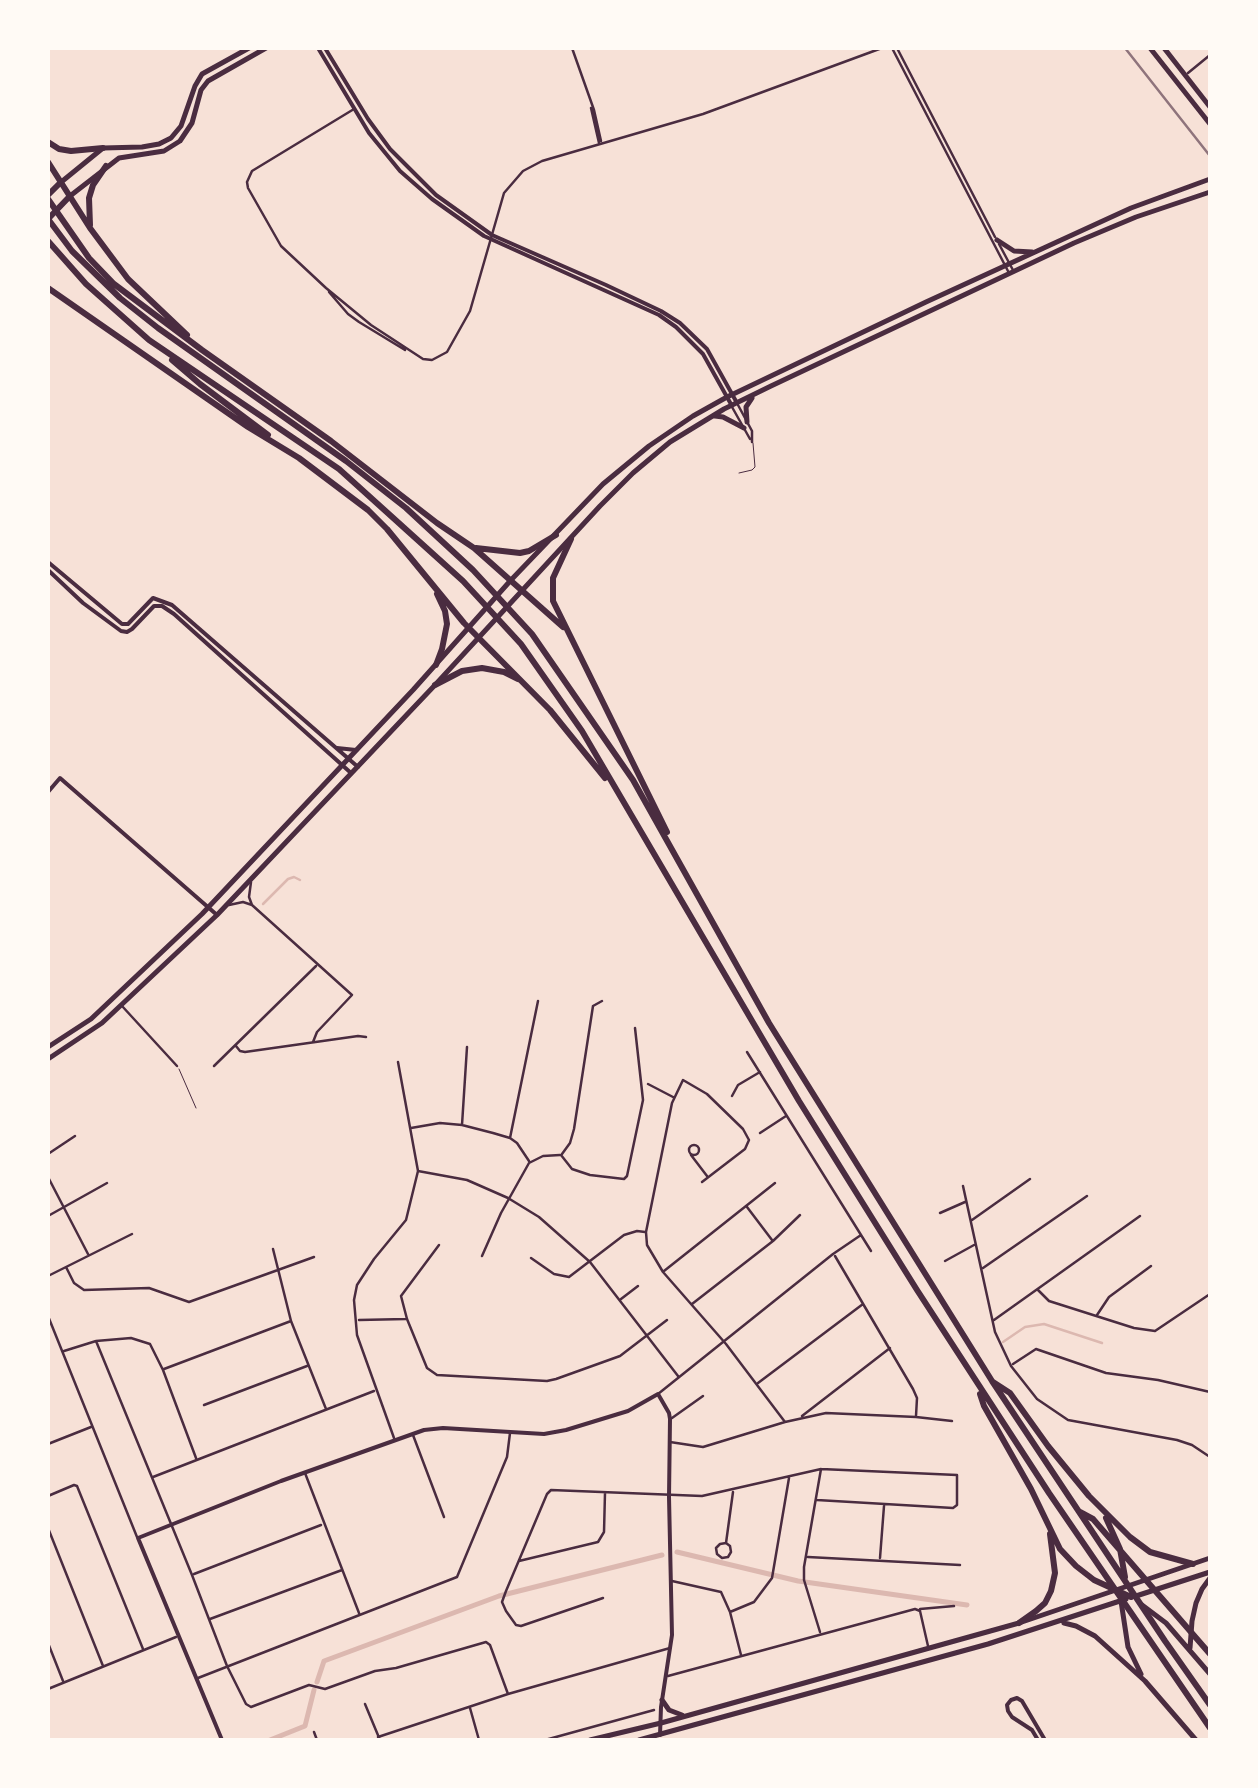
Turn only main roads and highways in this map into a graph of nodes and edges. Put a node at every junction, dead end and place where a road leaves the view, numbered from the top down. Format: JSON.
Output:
{"nodes":[{"id":1,"x":249,"y":48,"type":"edge"},
{"id":2,"x":266,"y":48,"type":"edge"},
{"id":3,"x":1150,"y":48,"type":"edge"},
{"id":4,"x":1164,"y":48,"type":"edge"},
{"id":5,"x":1210,"y":106,"type":"edge"},
{"id":6,"x":1210,"y":124,"type":"edge"},
{"id":7,"x":48,"y":142,"type":"edge"},
{"id":8,"x":103,"y":148,"type":"junction"},
{"id":9,"x":48,"y":162,"type":"edge"},
{"id":10,"x":106,"y":166,"type":"junction"},
{"id":11,"x":1209,"y":179,"type":"edge"},
{"id":12,"x":60,"y":183,"type":"junction"},
{"id":13,"x":1210,"y":192,"type":"edge"},
{"id":14,"x":70,"y":196,"type":"junction"},
{"id":15,"x":48,"y":198,"type":"edge"},
{"id":16,"x":48,"y":219,"type":"edge"},
{"id":17,"x":90,"y":228,"type":"junction"},
{"id":18,"x":48,"y":240,"type":"edge"},
{"id":19,"x":996,"y":240,"type":"road end"},
{"id":20,"x":76,"y":248,"type":"junction"},
{"id":21,"x":1035,"y":252,"type":"junction"},
{"id":22,"x":49,"y":288,"type":"edge"},
{"id":23,"x":869,"y":331,"type":"junction"},
{"id":24,"x":149,"y":340,"type":"junction"},
{"id":25,"x":873,"y":340,"type":"junction"},
{"id":26,"x":202,"y":350,"type":"junction"},
{"id":27,"x":754,"y":395,"type":"junction"},
{"id":28,"x":712,"y":416,"type":"junction"},
{"id":29,"x":276,"y":442,"type":"junction"},
{"id":30,"x":556,"y":535,"type":"junction"},
{"id":31,"x":571,"y":539,"type":"junction"},
{"id":32,"x":474,"y":548,"type":"junction"},
{"id":33,"x":511,"y":580,"type":"junction"},
{"id":34,"x":432,"y":584,"type":"junction"},
{"id":35,"x":523,"y":590,"type":"junction"},
{"id":36,"x":564,"y":627,"type":"junction"},
{"id":37,"x":469,"y":628,"type":"junction"},
{"id":38,"x":478,"y":637,"type":"junction"},
{"id":39,"x":436,"y":665,"type":"junction"},
{"id":40,"x":522,"y":681,"type":"junction"},
{"id":41,"x":435,"y":685,"type":"junction"},
{"id":42,"x":619,"y":793,"type":"junction"},
{"id":43,"x":672,"y":848,"type":"junction"},
{"id":44,"x":48,"y":1047,"type":"edge"},
{"id":45,"x":48,"y":1060,"type":"edge"},
{"id":46,"x":992,"y":1382,"type":"junction"},
{"id":47,"x":980,"y":1388,"type":"junction"},
{"id":48,"x":1079,"y":1512,"type":"junction"},
{"id":49,"x":1103,"y":1512,"type":"junction"},
{"id":50,"x":1049,"y":1528,"type":"junction"},
{"id":51,"x":1210,"y":1558,"type":"edge"},
{"id":52,"x":1193,"y":1564,"type":"junction"},
{"id":53,"x":1210,"y":1575,"type":"edge"},
{"id":54,"x":1123,"y":1594,"type":"junction"},
{"id":55,"x":1061,"y":1622,"type":"junction"},
{"id":56,"x":1019,"y":1623,"type":"junction"},
{"id":57,"x":928,"y":1647,"type":"junction"},
{"id":58,"x":1190,"y":1648,"type":"junction"},
{"id":59,"x":1210,"y":1654,"type":"edge"},
{"id":60,"x":948,"y":1656,"type":"junction"},
{"id":61,"x":917,"y":1664,"type":"junction"},
{"id":62,"x":1210,"y":1674,"type":"edge"},
{"id":63,"x":1145,"y":1681,"type":"junction"},
{"id":64,"x":662,"y":1700,"type":"road end"},
{"id":65,"x":1210,"y":1704,"type":"edge"},
{"id":66,"x":684,"y":1716,"type":"junction"},
{"id":67,"x":1208,"y":1725,"type":"edge"},
{"id":68,"x":590,"y":1740,"type":"edge"},
{"id":69,"x":639,"y":1740,"type":"edge"},
{"id":70,"x":1196,"y":1740,"type":"edge"}],
"edges":[{"from":1,"to":8,"type":"main road"},
{"from":2,"to":10,"type":"main road"},
{"from":3,"to":6,"type":"main road"},
{"from":4,"to":5,"type":"main road"},
{"from":7,"to":8,"type":"highway"},
{"from":8,"to":12,"type":"main road"},
{"from":9,"to":12,"type":"highway"},
{"from":10,"to":14,"type":"main road"},
{"from":10,"to":17,"type":"highway"},
{"from":11,"to":21,"type":"main road"},
{"from":12,"to":14,"type":"highway"},
{"from":12,"to":15,"type":"highway"},
{"from":13,"to":25,"type":"main road"},
{"from":14,"to":16,"type":"highway"},
{"from":14,"to":17,"type":"highway"},
{"from":15,"to":20,"type":"highway"},
{"from":16,"to":20,"type":"highway"},
{"from":17,"to":26,"type":"highway"},
{"from":18,"to":24,"type":"highway"},
{"from":19,"to":21,"type":"main road"},
{"from":20,"to":26,"type":"highway"},
{"from":20,"to":43,"type":"highway"},
{"from":21,"to":23,"type":"main road"},
{"from":22,"to":29,"type":"highway"},
{"from":23,"to":25,"type":"main road"},
{"from":23,"to":30,"type":"main road"},
{"from":24,"to":29,"type":"highway"},
{"from":24,"to":42,"type":"highway"},
{"from":25,"to":27,"type":"main road"},
{"from":26,"to":32,"type":"highway"},
{"from":27,"to":28,"type":"main road"},
{"from":27,"to":28,"type":"main road"},
{"from":28,"to":31,"type":"main road"},
{"from":29,"to":34,"type":"highway"},
{"from":30,"to":32,"type":"highway"},
{"from":30,"to":33,"type":"main road"},
{"from":31,"to":35,"type":"main road"},
{"from":31,"to":36,"type":"highway"},
{"from":32,"to":33,"type":"highway"},
{"from":33,"to":35,"type":"highway"},
{"from":33,"to":37,"type":"main road"},
{"from":34,"to":37,"type":"highway"},
{"from":34,"to":39,"type":"highway"},
{"from":35,"to":36,"type":"highway"},
{"from":35,"to":38,"type":"main road"},
{"from":36,"to":43,"type":"highway"},
{"from":37,"to":38,"type":"highway"},
{"from":37,"to":39,"type":"main road"},
{"from":38,"to":40,"type":"highway"},
{"from":38,"to":41,"type":"main road"},
{"from":39,"to":44,"type":"main road"},
{"from":40,"to":41,"type":"highway"},
{"from":40,"to":42,"type":"highway"},
{"from":41,"to":45,"type":"main road"},
{"from":42,"to":47,"type":"highway"},
{"from":43,"to":46,"type":"highway"},
{"from":46,"to":48,"type":"highway"},
{"from":46,"to":49,"type":"highway"},
{"from":47,"to":50,"type":"highway"},
{"from":47,"to":67,"type":"highway"},
{"from":48,"to":59,"type":"highway"},
{"from":48,"to":65,"type":"highway"},
{"from":49,"to":52,"type":"highway"},
{"from":49,"to":54,"type":"highway"},
{"from":50,"to":54,"type":"highway"},
{"from":50,"to":56,"type":"highway"},
{"from":51,"to":52,"type":"main road"},
{"from":52,"to":54,"type":"main road"},
{"from":53,"to":54,"type":"main road"},
{"from":53,"to":58,"type":"main road"},
{"from":54,"to":55,"type":"main road"},
{"from":54,"to":56,"type":"main road"},
{"from":54,"to":58,"type":"main road"},
{"from":54,"to":63,"type":"main road"},
{"from":55,"to":60,"type":"main road"},
{"from":55,"to":63,"type":"main road"},
{"from":56,"to":57,"type":"main road"},
{"from":57,"to":60,"type":"main road"},
{"from":57,"to":61,"type":"main road"},
{"from":57,"to":66,"type":"main road"},
{"from":58,"to":62,"type":"main road"},
{"from":60,"to":61,"type":"main road"},
{"from":61,"to":69,"type":"main road"},
{"from":63,"to":70,"type":"main road"},
{"from":64,"to":66,"type":"main road"},
{"from":66,"to":68,"type":"main road"}]}
